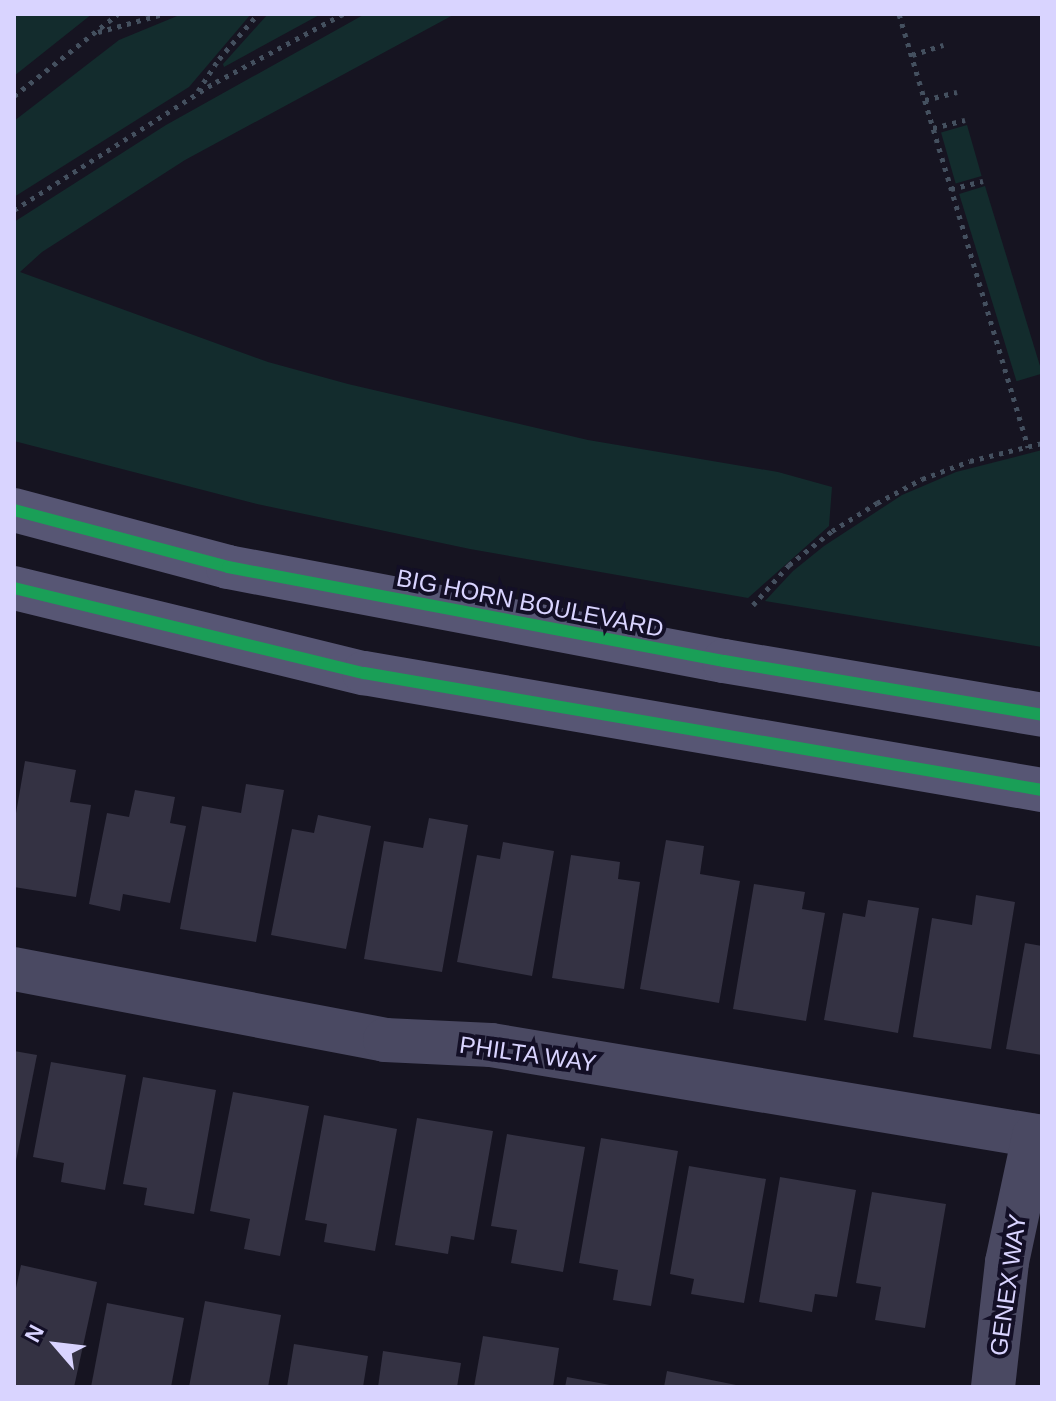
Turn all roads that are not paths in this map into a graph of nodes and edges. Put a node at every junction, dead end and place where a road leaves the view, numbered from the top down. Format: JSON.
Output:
{"nodes":[{"id":1,"x":14,"y":510,"type":"edge"},
{"id":2,"x":14,"y":588,"type":"edge"},
{"id":3,"x":1042,"y":715,"type":"edge"},
{"id":4,"x":1042,"y":790,"type":"edge"},
{"id":5,"x":14,"y":969,"type":"edge"},
{"id":6,"x":1038,"y":1137,"type":"edge"},
{"id":7,"x":993,"y":1387,"type":"edge"}],
"edges":[{"from":1,"to":3,"type":"main road","name":"BIG HORN BOULEVARD"},
{"from":2,"to":4,"type":"main road"},
{"from":5,"to":6,"type":"street","name":"PHILTA WAY"},
{"from":6,"to":7,"type":"street","name":"GENEX WAY"}]}
